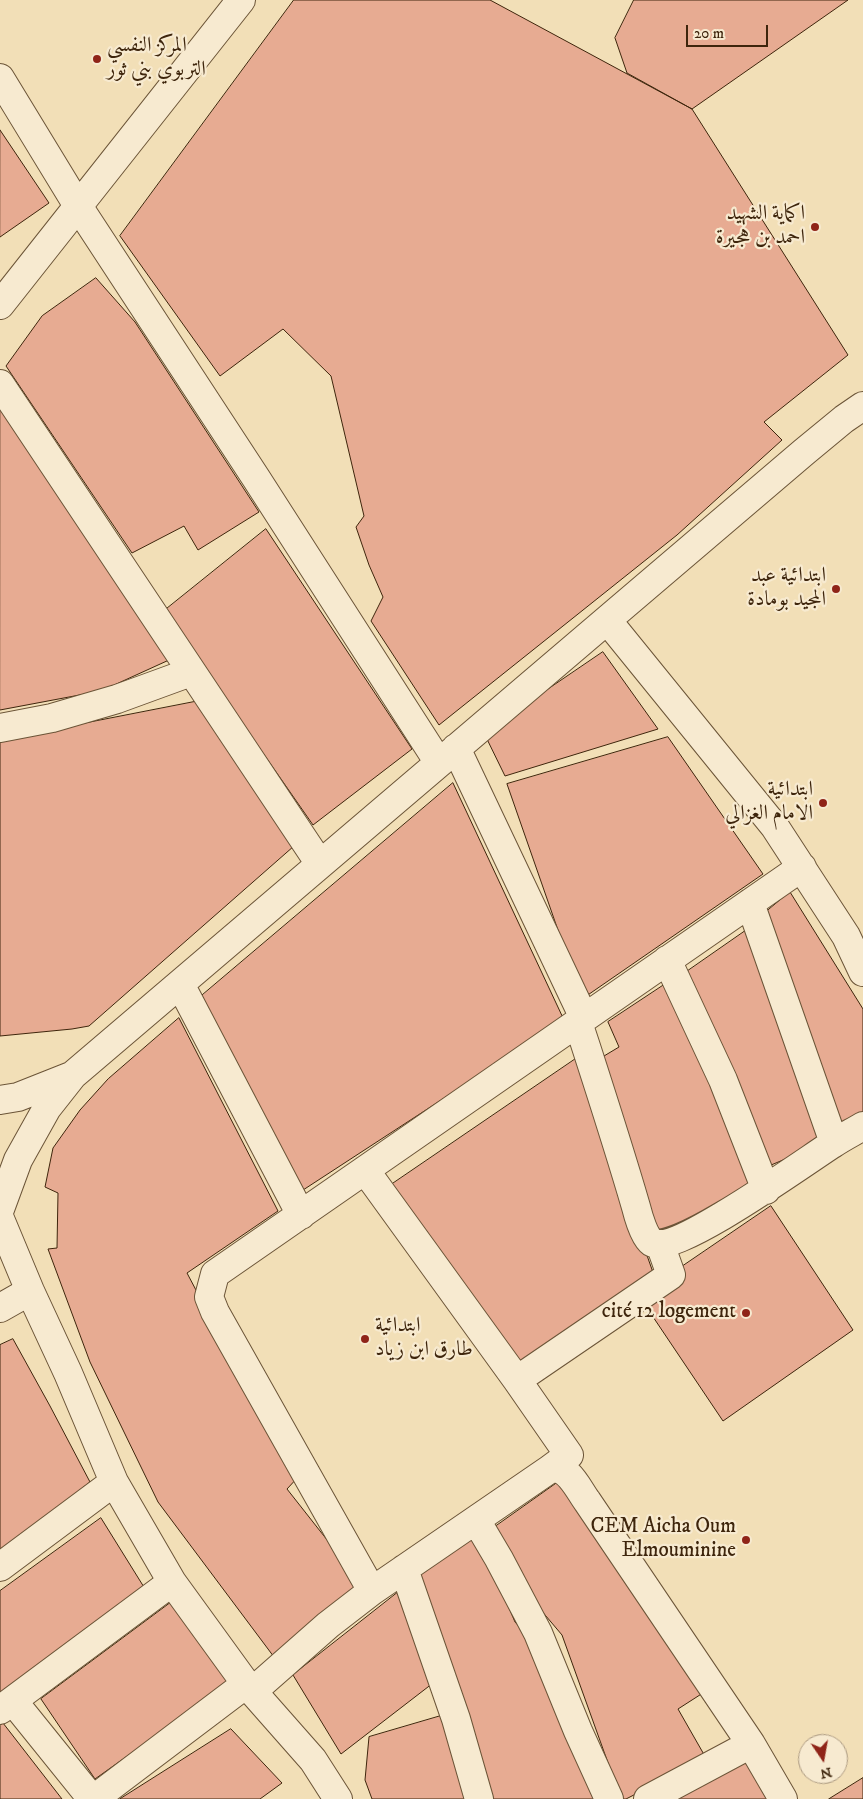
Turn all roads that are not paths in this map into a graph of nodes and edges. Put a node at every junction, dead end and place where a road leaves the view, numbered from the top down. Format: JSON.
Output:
{"nodes":[{"id":1,"x":241,"y":0,"type":"edge"},
{"id":2,"x":0,"y":78,"type":"edge"},
{"id":3,"x":78,"y":206,"type":"junction"},
{"id":4,"x":0,"y":305,"type":"edge"},
{"id":5,"x":0,"y":384,"type":"edge"},
{"id":6,"x":863,"y":406,"type":"edge"},
{"id":7,"x":607,"y":620,"type":"junction"},
{"id":8,"x":191,"y":672,"type":"junction"},
{"id":9,"x":0,"y":728,"type":"edge"},
{"id":10,"x":448,"y":755,"type":"junction"},
{"id":11,"x":320,"y":864,"type":"junction"},
{"id":12,"x":802,"y":867,"type":"junction"},
{"id":13,"x":750,"y":903,"type":"junction"},
{"id":14,"x":854,"y":931,"type":"edge"},
{"id":15,"x":667,"y":960,"type":"junction"},
{"id":16,"x":863,"y":972,"type":"edge"},
{"id":17,"x":180,"y":984,"type":"junction"},
{"id":18,"x":581,"y":1020,"type":"junction"},
{"id":19,"x":73,"y":1075,"type":"junction"},
{"id":20,"x":0,"y":1100,"type":"edge"},
{"id":21,"x":863,"y":1126,"type":"edge"},
{"id":22,"x":834,"y":1143,"type":"junction"},
{"id":23,"x":365,"y":1170,"type":"junction"},
{"id":24,"x":766,"y":1190,"type":"junction"},
{"id":25,"x":0,"y":1209,"type":"edge"},
{"id":26,"x":301,"y":1215,"type":"junction"},
{"id":27,"x":0,"y":1219,"type":"edge"},
{"id":28,"x":660,"y":1244,"type":"junction"},
{"id":29,"x":30,"y":1291,"type":"junction"},
{"id":30,"x":0,"y":1308,"type":"edge"},
{"id":31,"x":517,"y":1380,"type":"junction"},
{"id":32,"x":550,"y":1469,"type":"junction"},
{"id":33,"x":114,"y":1482,"type":"junction"},
{"id":34,"x":476,"y":1520,"type":"junction"},
{"id":35,"x":0,"y":1567,"type":"edge"},
{"id":36,"x":404,"y":1569,"type":"junction"},
{"id":37,"x":172,"y":1582,"type":"junction"},
{"id":38,"x":372,"y":1591,"type":"junction"},
{"id":39,"x":249,"y":1687,"type":"junction"},
{"id":40,"x":6,"y":1705,"type":"edge"},
{"id":41,"x":751,"y":1744,"type":"junction"},
{"id":42,"x":93,"y":1799,"type":"edge"},
{"id":43,"x":338,"y":1799,"type":"edge"},
{"id":44,"x":479,"y":1799,"type":"edge"},
{"id":45,"x":609,"y":1799,"type":"edge"},
{"id":46,"x":648,"y":1799,"type":"edge"},
{"id":47,"x":784,"y":1799,"type":"edge"}],
"edges":[{"from":1,"to":3,"type":"street"},
{"from":2,"to":3,"type":"street"},
{"from":3,"to":4,"type":"street"},
{"from":3,"to":10,"type":"street"},
{"from":5,"to":8,"type":"street"},
{"from":6,"to":7,"type":"street"},
{"from":7,"to":10,"type":"street"},
{"from":7,"to":12,"type":"street"},
{"from":8,"to":9,"type":"street"},
{"from":8,"to":11,"type":"street"},
{"from":10,"to":11,"type":"street"},
{"from":10,"to":18,"type":"street"},
{"from":11,"to":17,"type":"street"},
{"from":12,"to":13,"type":"street"},
{"from":12,"to":14,"type":"street"},
{"from":13,"to":15,"type":"street"},
{"from":13,"to":22,"type":"street"},
{"from":14,"to":16,"type":"street"},
{"from":15,"to":18,"type":"street"},
{"from":15,"to":24,"type":"street"},
{"from":17,"to":19,"type":"street"},
{"from":17,"to":26,"type":"street"},
{"from":18,"to":23,"type":"street"},
{"from":18,"to":28,"type":"street"},
{"from":19,"to":20,"type":"street"},
{"from":19,"to":25,"type":"street"},
{"from":21,"to":22,"type":"street"},
{"from":22,"to":24,"type":"street"},
{"from":23,"to":26,"type":"street"},
{"from":23,"to":31,"type":"street"},
{"from":24,"to":28,"type":"street"},
{"from":26,"to":38,"type":"street"},
{"from":27,"to":29,"type":"street"},
{"from":28,"to":31,"type":"street"},
{"from":29,"to":30,"type":"street"},
{"from":29,"to":33,"type":"street"},
{"from":31,"to":32,"type":"street"},
{"from":32,"to":34,"type":"street"},
{"from":32,"to":41,"type":"street"},
{"from":33,"to":35,"type":"street"},
{"from":33,"to":37,"type":"street"},
{"from":34,"to":36,"type":"street"},
{"from":34,"to":45,"type":"street"},
{"from":36,"to":38,"type":"street"},
{"from":36,"to":44,"type":"street"},
{"from":37,"to":39,"type":"street"},
{"from":37,"to":40,"type":"street"},
{"from":38,"to":39,"type":"street"},
{"from":39,"to":42,"type":"street"},
{"from":39,"to":43,"type":"street"},
{"from":40,"to":42,"type":"street"},
{"from":41,"to":46,"type":"street"},
{"from":41,"to":47,"type":"street"}]}
